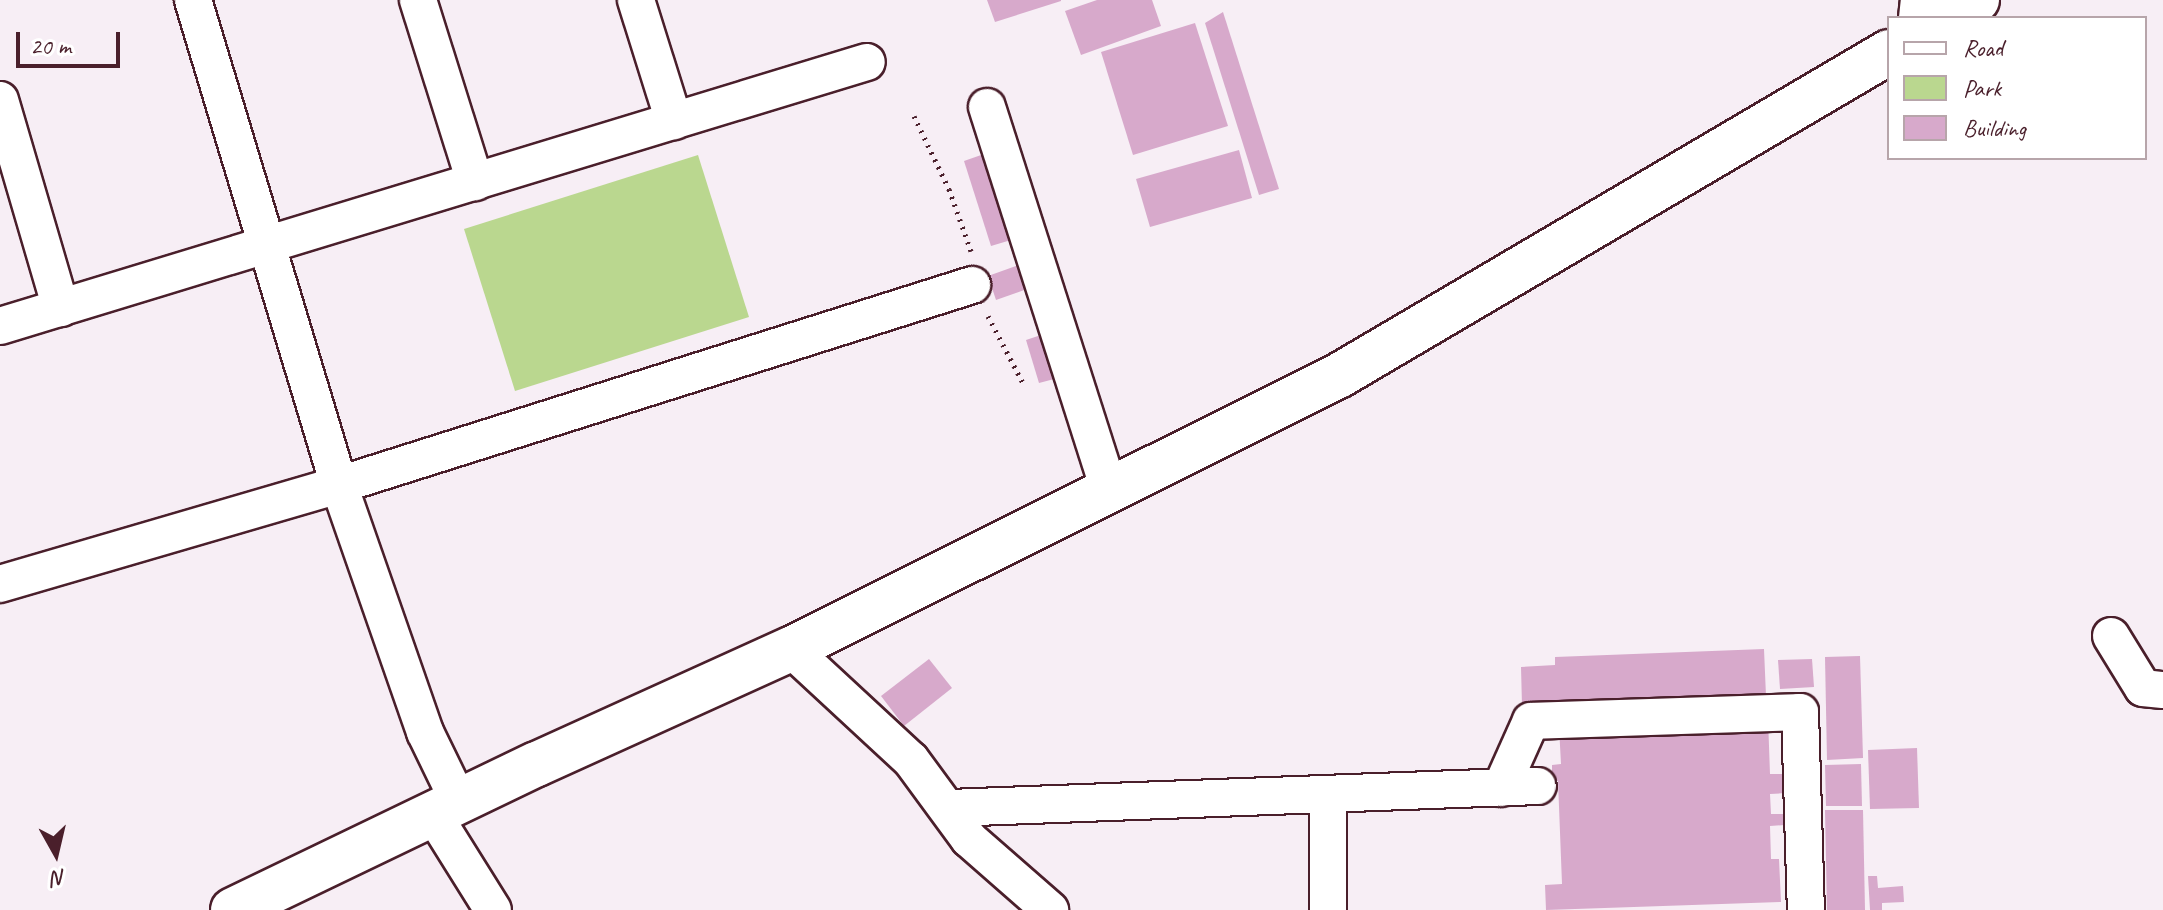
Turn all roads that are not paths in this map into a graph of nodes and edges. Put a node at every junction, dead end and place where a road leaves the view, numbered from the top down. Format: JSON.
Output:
{"nodes":[{"id":1,"x":193,"y":0,"type":"edge"},
{"id":2,"x":418,"y":0,"type":"edge"},
{"id":3,"x":636,"y":0,"type":"edge"},
{"id":4,"x":1977,"y":0,"type":"edge"},
{"id":5,"x":1950,"y":16,"type":"edge"},
{"id":6,"x":1887,"y":53,"type":"edge"},
{"id":7,"x":867,"y":62,"type":"dead end"},
{"id":8,"x":0,"y":100,"type":"edge"},
{"id":9,"x":987,"y":107,"type":"dead end"},
{"id":10,"x":674,"y":121,"type":"junction"},
{"id":11,"x":475,"y":182,"type":"junction"},
{"id":12,"x":270,"y":245,"type":"junction"},
{"id":13,"x":972,"y":285,"type":"road end"},
{"id":14,"x":61,"y":308,"type":"junction"},
{"id":15,"x":0,"y":326,"type":"edge"},
{"id":16,"x":339,"y":485,"type":"junction"},
{"id":17,"x":1109,"y":489,"type":"junction"},
{"id":18,"x":0,"y":584,"type":"edge"},
{"id":19,"x":2111,"y":636,"type":"dead end"},
{"id":20,"x":791,"y":649,"type":"junction"},
{"id":21,"x":2163,"y":690,"type":"edge"},
{"id":22,"x":1538,"y":786,"type":"dead end"},
{"id":23,"x":1501,"y":788,"type":"junction"},
{"id":24,"x":1328,"y":794,"type":"junction"},
{"id":25,"x":446,"y":808,"type":"junction"},
{"id":26,"x":949,"y":808,"type":"junction"},
{"id":27,"x":233,"y":910,"type":"edge"},
{"id":28,"x":493,"y":910,"type":"edge"},
{"id":29,"x":1050,"y":910,"type":"edge"},
{"id":30,"x":1328,"y":910,"type":"edge"},
{"id":31,"x":1806,"y":910,"type":"edge"}],
"edges":[{"from":1,"to":12,"type":"street"},
{"from":2,"to":11,"type":"street"},
{"from":3,"to":10,"type":"street"},
{"from":4,"to":5,"type":"main road"},
{"from":6,"to":17,"type":"main road"},
{"from":7,"to":10,"type":"street"},
{"from":8,"to":14,"type":"street"},
{"from":9,"to":17,"type":"street"},
{"from":10,"to":11,"type":"street"},
{"from":11,"to":12,"type":"street"},
{"from":12,"to":14,"type":"street"},
{"from":12,"to":16,"type":"street"},
{"from":13,"to":16,"type":"street"},
{"from":14,"to":15,"type":"street"},
{"from":16,"to":18,"type":"street"},
{"from":16,"to":25,"type":"street"},
{"from":17,"to":20,"type":"main road"},
{"from":19,"to":21,"type":"street"},
{"from":20,"to":25,"type":"main road"},
{"from":20,"to":26,"type":"street"},
{"from":22,"to":23,"type":"street"},
{"from":23,"to":24,"type":"street"},
{"from":23,"to":31,"type":"street"},
{"from":24,"to":26,"type":"street"},
{"from":24,"to":30,"type":"street"},
{"from":25,"to":27,"type":"main road"},
{"from":25,"to":28,"type":"street"},
{"from":26,"to":29,"type":"street"}]}
